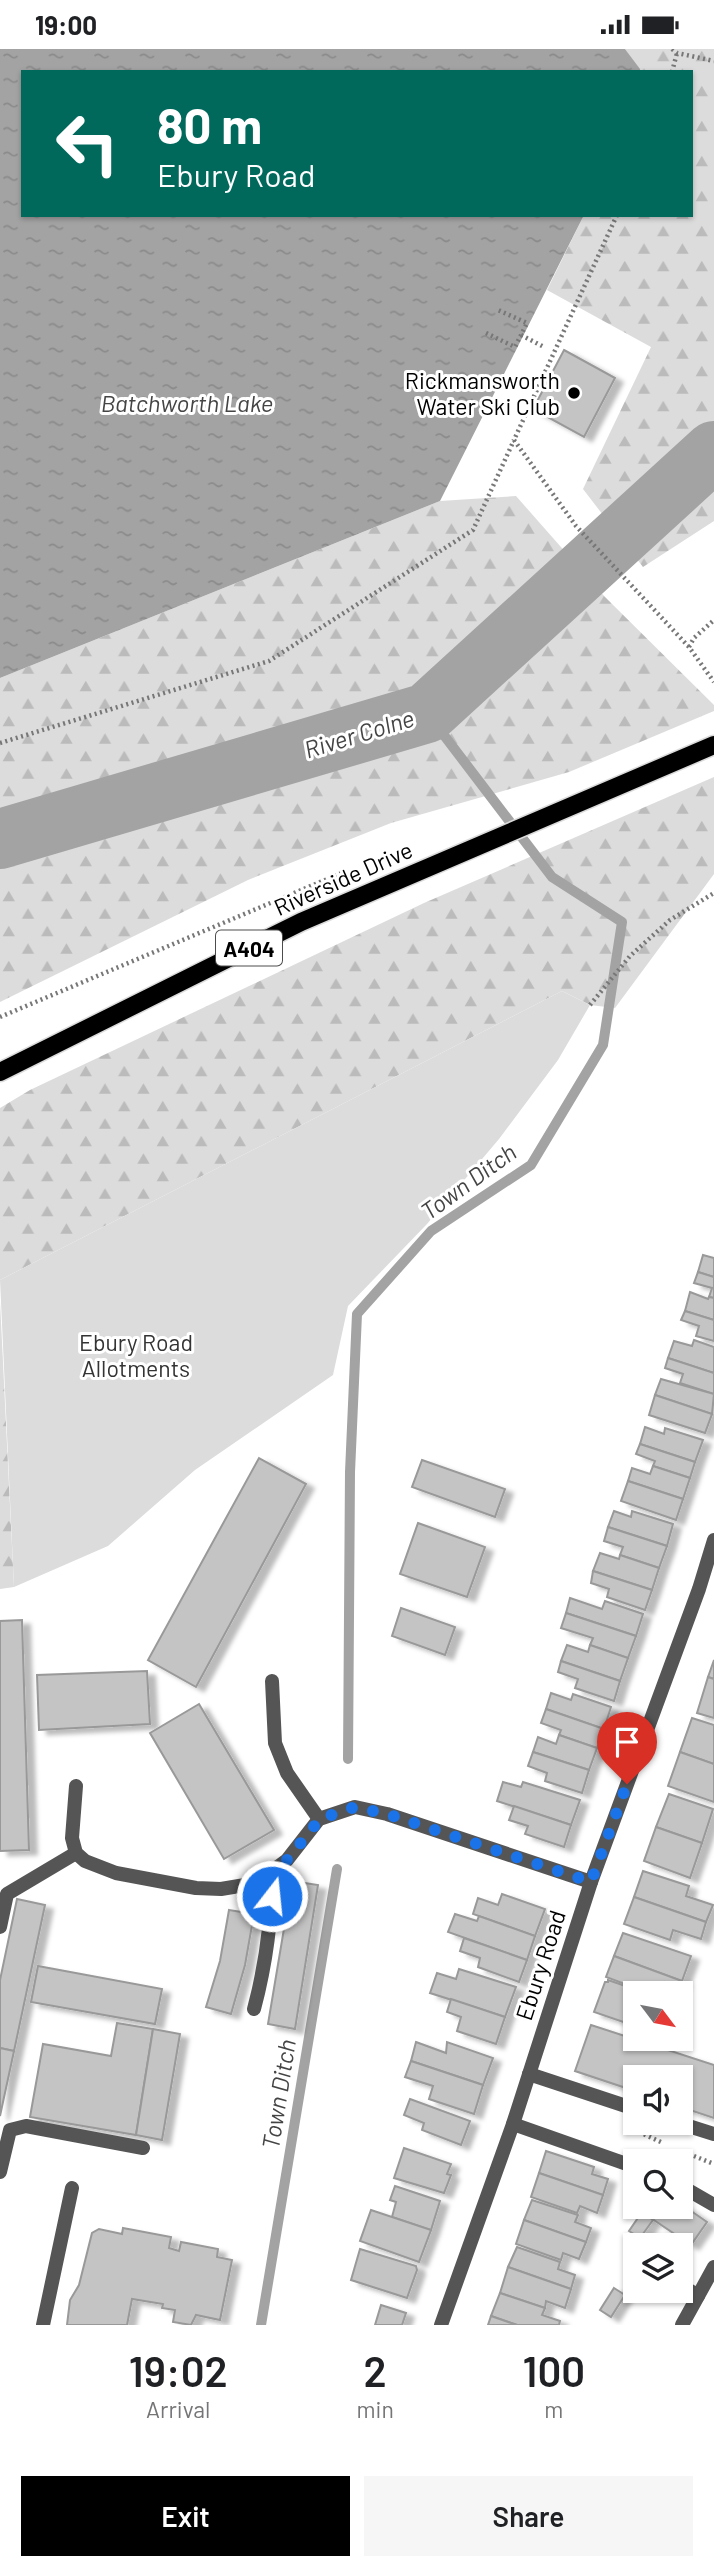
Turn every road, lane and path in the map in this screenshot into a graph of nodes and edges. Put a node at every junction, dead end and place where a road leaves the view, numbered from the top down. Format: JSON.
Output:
{"nodes":[{"id":1,"x":675,"y":51,"type":"edge"},
{"id":2,"x":714,"y":61,"type":"edge"},
{"id":3,"x":672,"y":70,"type":"edge"},
{"id":4,"x":616,"y":217,"type":"edge"},
{"id":5,"x":498,"y":310,"type":"dead end"},
{"id":6,"x":486,"y":333,"type":"dead end"},
{"id":7,"x":521,"y":335,"type":"junction"},
{"id":8,"x":544,"y":347,"type":"dead end"},
{"id":9,"x":514,"y":440,"type":"junction"},
{"id":10,"x":714,"y":620,"type":"edge"},
{"id":11,"x":689,"y":647,"type":"junction"},
{"id":12,"x":714,"y":682,"type":"edge"},
{"id":13,"x":0,"y":743,"type":"edge"},
{"id":14,"x":714,"y":745,"type":"edge"},
{"id":15,"x":346,"y":872,"type":"dead end"},
{"id":16,"x":714,"y":893,"type":"edge"},
{"id":17,"x":590,"y":1005,"type":"dead end"},
{"id":18,"x":0,"y":1017,"type":"edge"},
{"id":19,"x":0,"y":1072,"type":"edge"},
{"id":20,"x":714,"y":1541,"type":"edge"},
{"id":21,"x":272,"y":1681,"type":"dead end"},
{"id":22,"x":76,"y":1786,"type":"dead end"},
{"id":23,"x":320,"y":1819,"type":"junction"},
{"id":24,"x":76,"y":1853,"type":"junction"},
{"id":25,"x":272,"y":1872,"type":"junction"},
{"id":26,"x":591,"y":1882,"type":"junction"},
{"id":27,"x":0,"y":1927,"type":"edge"},
{"id":28,"x":254,"y":2009,"type":"dead end"},
{"id":29,"x":529,"y":2074,"type":"junction"},
{"id":30,"x":623,"y":2105,"type":"edge"},
{"id":31,"x":513,"y":2124,"type":"junction"},
{"id":32,"x":693,"y":2127,"type":"edge"},
{"id":33,"x":714,"y":2134,"type":"edge"},
{"id":34,"x":143,"y":2148,"type":"dead end"},
{"id":35,"x":623,"y":2163,"type":"edge"},
{"id":36,"x":0,"y":2172,"type":"edge"},
{"id":37,"x":72,"y":2188,"type":"dead end"},
{"id":38,"x":693,"y":2193,"type":"edge"},
{"id":39,"x":714,"y":2205,"type":"edge"},
{"id":40,"x":712,"y":2276,"type":"edge"},
{"id":41,"x":693,"y":2292,"type":"edge"},
{"id":42,"x":698,"y":2295,"type":"junction"},
{"id":43,"x":43,"y":2325,"type":"edge"},
{"id":44,"x":441,"y":2325,"type":"edge"},
{"id":45,"x":682,"y":2325,"type":"edge"}],
"edges":[{"from":1,"to":2,"type":"path"},
{"from":1,"to":3,"type":"path"},
{"from":4,"to":9,"type":"path"},
{"from":5,"to":7,"type":"path"},
{"from":6,"to":7,"type":"path"},
{"from":7,"to":8,"type":"path"},
{"from":9,"to":11,"type":"path"},
{"from":9,"to":13,"type":"path"},
{"from":10,"to":11,"type":"path"},
{"from":11,"to":12,"type":"path"},
{"from":14,"to":19,"type":"main road","name":"Riverside Drive","number":"A404"},
{"from":15,"to":18,"type":"path"},
{"from":16,"to":17,"type":"path"},
{"from":20,"to":26,"type":"street","name":"Ebury Road"},
{"from":21,"to":23,"type":"street"},
{"from":22,"to":24,"type":"street"},
{"from":23,"to":25,"type":"street"},
{"from":23,"to":26,"type":"street"},
{"from":24,"to":25,"type":"street"},
{"from":24,"to":27,"type":"street"},
{"from":25,"to":28,"type":"street"},
{"from":26,"to":29,"type":"street","name":"Ebury Road"},
{"from":29,"to":30,"type":"street"},
{"from":29,"to":31,"type":"street","name":"Ebury Road"},
{"from":31,"to":35,"type":"street"},
{"from":31,"to":44,"type":"street","name":"Ebury Road"},
{"from":32,"to":33,"type":"street"},
{"from":34,"to":36,"type":"street"},
{"from":37,"to":43,"type":"street"},
{"from":38,"to":39,"type":"street"},
{"from":40,"to":42,"type":"street"},
{"from":41,"to":42,"type":"street"},
{"from":42,"to":45,"type":"street"}]}
